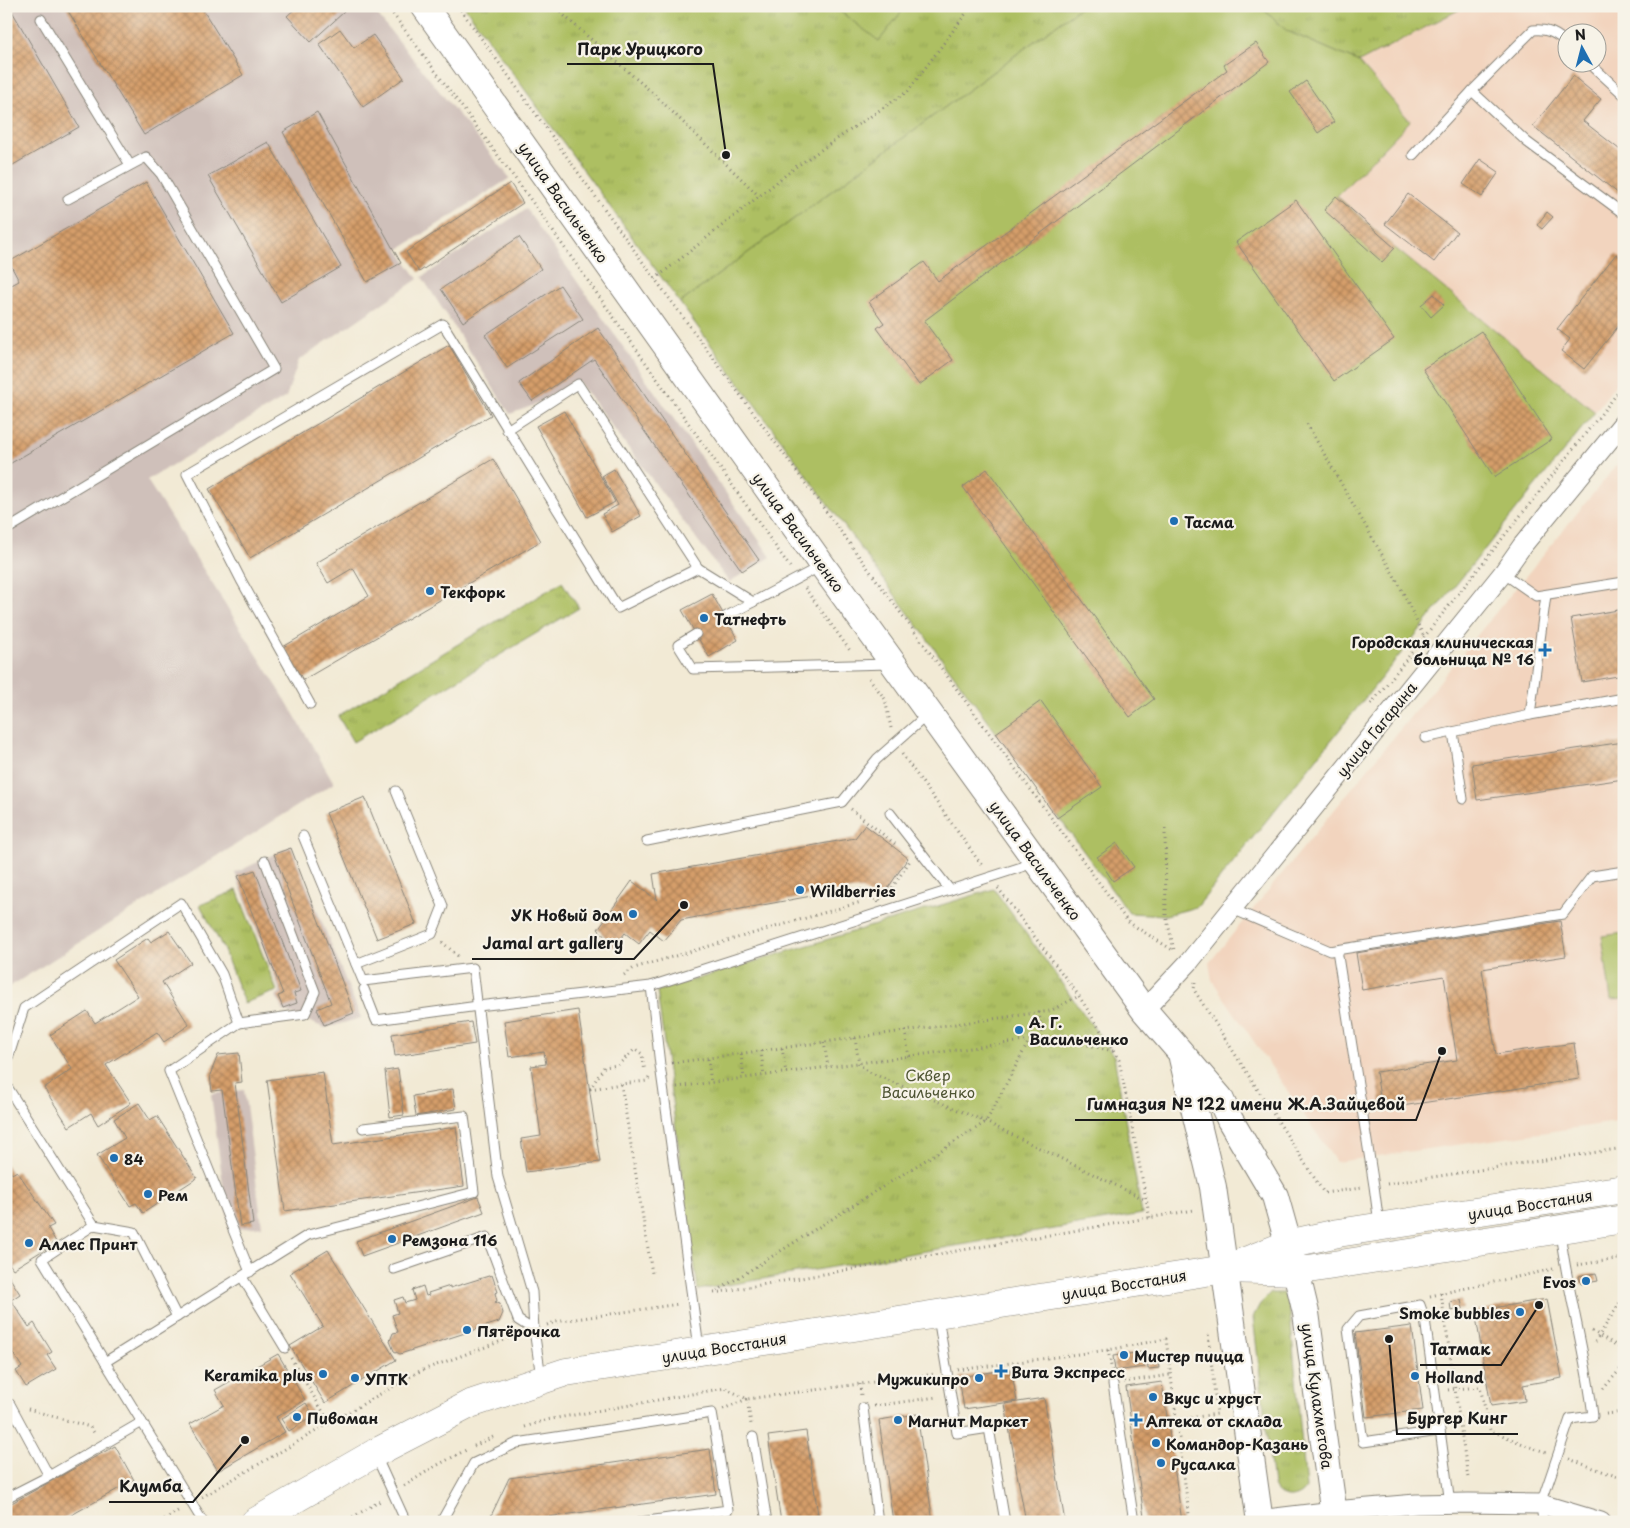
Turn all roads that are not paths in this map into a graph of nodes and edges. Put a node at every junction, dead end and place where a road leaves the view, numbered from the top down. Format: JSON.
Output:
{"nodes":[{"id":1,"x":424,"y":6,"type":"edge"},
{"id":2,"x":40,"y":19,"type":"dead end"},
{"id":3,"x":1558,"y":36,"type":"edge"},
{"id":4,"x":1599,"y":72,"type":"edge"},
{"id":5,"x":1472,"y":91,"type":"junction"},
{"id":6,"x":1624,"y":95,"type":"edge"},
{"id":7,"x":1413,"y":155,"type":"dead end"},
{"id":8,"x":130,"y":165,"type":"junction"},
{"id":9,"x":68,"y":199,"type":"dead end"},
{"id":10,"x":1624,"y":214,"type":"edge"},
{"id":11,"x":1624,"y":422,"type":"edge"},
{"id":12,"x":507,"y":430,"type":"junction"},
{"id":13,"x":6,"y":530,"type":"edge"},
{"id":14,"x":822,"y":565,"type":"junction"},
{"id":15,"x":698,"y":568,"type":"junction"},
{"id":16,"x":1503,"y":573,"type":"junction"},
{"id":17,"x":1624,"y":582,"type":"edge"},
{"id":18,"x":1546,"y":595,"type":"junction"},
{"id":19,"x":752,"y":602,"type":"junction"},
{"id":20,"x":725,"y":617,"type":"dead end"},
{"id":21,"x":696,"y":634,"type":"dead end"},
{"id":22,"x":895,"y":664,"type":"junction"},
{"id":23,"x":1624,"y":698,"type":"edge"},
{"id":24,"x":310,"y":704,"type":"dead end"},
{"id":25,"x":929,"y":713,"type":"junction"},
{"id":26,"x":1530,"y":715,"type":"junction"},
{"id":27,"x":1454,"y":732,"type":"junction"},
{"id":28,"x":1425,"y":738,"type":"dead end"},
{"id":29,"x":396,"y":790,"type":"dead end"},
{"id":30,"x":1463,"y":799,"type":"dead end"},
{"id":31,"x":890,"y":813,"type":"dead end"},
{"id":32,"x":303,"y":836,"type":"dead end"},
{"id":33,"x":647,"y":841,"type":"dead end"},
{"id":34,"x":265,"y":861,"type":"dead end"},
{"id":35,"x":1038,"y":862,"type":"junction"},
{"id":36,"x":1624,"y":870,"type":"edge"},
{"id":37,"x":950,"y":890,"type":"junction"},
{"id":38,"x":1230,"y":908,"type":"junction"},
{"id":39,"x":1336,"y":950,"type":"junction"},
{"id":40,"x":356,"y":964,"type":"junction"},
{"id":41,"x":652,"y":986,"type":"junction"},
{"id":42,"x":364,"y":990,"type":"dead end"},
{"id":43,"x":478,"y":1006,"type":"junction"},
{"id":44,"x":1144,"y":1010,"type":"junction"},
{"id":45,"x":239,"y":1023,"type":"junction"},
{"id":46,"x":1181,"y":1052,"type":"junction"},
{"id":47,"x":6,"y":1066,"type":"edge"},
{"id":48,"x":6,"y":1085,"type":"edge"},
{"id":49,"x":363,"y":1128,"type":"dead end"},
{"id":50,"x":1624,"y":1188,"type":"edge"},
{"id":51,"x":1624,"y":1219,"type":"edge"},
{"id":52,"x":94,"y":1225,"type":"junction"},
{"id":53,"x":1379,"y":1228,"type":"junction"},
{"id":54,"x":1560,"y":1229,"type":"junction"},
{"id":55,"x":1288,"y":1244,"type":"junction"},
{"id":56,"x":394,"y":1269,"type":"dead end"},
{"id":57,"x":1225,"y":1269,"type":"junction"},
{"id":58,"x":1296,"y":1271,"type":"junction"},
{"id":59,"x":250,"y":1272,"type":"junction"},
{"id":60,"x":242,"y":1277,"type":"junction"},
{"id":61,"x":938,"y":1314,"type":"junction"},
{"id":62,"x":177,"y":1317,"type":"junction"},
{"id":63,"x":534,"y":1330,"type":"junction"},
{"id":64,"x":285,"y":1348,"type":"road end"},
{"id":65,"x":700,"y":1351,"type":"junction"},
{"id":66,"x":105,"y":1362,"type":"junction"},
{"id":67,"x":541,"y":1380,"type":"junction"},
{"id":68,"x":1113,"y":1384,"type":"road end"},
{"id":69,"x":7,"y":1403,"type":"edge"},
{"id":70,"x":863,"y":1408,"type":"road end"},
{"id":71,"x":142,"y":1422,"type":"junction"},
{"id":72,"x":1440,"y":1432,"type":"junction"},
{"id":73,"x":753,"y":1437,"type":"dead end"},
{"id":74,"x":375,"y":1453,"type":"junction"},
{"id":75,"x":49,"y":1476,"type":"junction"},
{"id":76,"x":6,"y":1498,"type":"edge"},
{"id":77,"x":1450,"y":1504,"type":"junction"},
{"id":78,"x":1417,"y":1513,"type":"edge"},
{"id":79,"x":1542,"y":1513,"type":"edge"},
{"id":80,"x":1335,"y":1516,"type":"edge"},
{"id":81,"x":1260,"y":1521,"type":"edge"},
{"id":82,"x":203,"y":1522,"type":"edge"},
{"id":83,"x":255,"y":1522,"type":"edge"},
{"id":84,"x":406,"y":1522,"type":"edge"},
{"id":85,"x":441,"y":1522,"type":"edge"},
{"id":86,"x":640,"y":1522,"type":"edge"},
{"id":87,"x":767,"y":1522,"type":"edge"},
{"id":88,"x":878,"y":1522,"type":"edge"},
{"id":89,"x":1005,"y":1522,"type":"edge"},
{"id":90,"x":1134,"y":1522,"type":"edge"},
{"id":91,"x":1601,"y":1522,"type":"edge"}],
"edges":[{"from":1,"to":14,"type":"main road","name":"улица Васильченко"},
{"from":2,"to":8,"type":"lane"},
{"from":3,"to":5,"type":"lane"},
{"from":4,"to":6,"type":"lane"},
{"from":5,"to":7,"type":"lane"},
{"from":5,"to":10,"type":"lane"},
{"from":8,"to":9,"type":"lane"},
{"from":8,"to":13,"type":"lane"},
{"from":11,"to":16,"type":"street","name":"улица Гагарина"},
{"from":12,"to":15,"type":"lane"},
{"from":12,"to":15,"type":"lane"},
{"from":12,"to":24,"type":"lane"},
{"from":14,"to":19,"type":"lane"},
{"from":14,"to":22,"type":"main road","name":"улица Васильченко"},
{"from":15,"to":19,"type":"lane"},
{"from":16,"to":18,"type":"lane"},
{"from":16,"to":38,"type":"street","name":"улица Гагарина"},
{"from":17,"to":18,"type":"lane"},
{"from":18,"to":26,"type":"lane"},
{"from":19,"to":20,"type":"lane"},
{"from":21,"to":22,"type":"lane"},
{"from":22,"to":25,"type":"main road","name":"улица Васильченко"},
{"from":23,"to":26,"type":"lane"},
{"from":25,"to":33,"type":"lane"},
{"from":25,"to":35,"type":"main road","name":"улица Васильченко"},
{"from":26,"to":27,"type":"lane"},
{"from":27,"to":28,"type":"lane"},
{"from":27,"to":30,"type":"lane"},
{"from":29,"to":40,"type":"lane"},
{"from":31,"to":37,"type":"lane"},
{"from":32,"to":40,"type":"lane"},
{"from":34,"to":45,"type":"lane"},
{"from":35,"to":37,"type":"lane"},
{"from":35,"to":44,"type":"main road","name":"улица Васильченко"},
{"from":36,"to":39,"type":"lane"},
{"from":37,"to":41,"type":"lane"},
{"from":38,"to":39,"type":"lane"},
{"from":38,"to":44,"type":"street","name":"улица Гагарина"},
{"from":39,"to":53,"type":"lane"},
{"from":40,"to":43,"type":"lane"},
{"from":41,"to":43,"type":"lane"},
{"from":41,"to":65,"type":"lane"},
{"from":42,"to":43,"type":"lane"},
{"from":43,"to":63,"type":"lane"},
{"from":44,"to":46,"type":"main road","name":"улица Васильченко"},
{"from":45,"to":47,"type":"lane"},
{"from":45,"to":59,"type":"lane"},
{"from":46,"to":55,"type":"main road","name":"улица Васильченко"},
{"from":46,"to":57,"type":"main road","name":"улица Васильченко"},
{"from":48,"to":52,"type":"lane"},
{"from":49,"to":59,"type":"lane"},
{"from":50,"to":53,"type":"main road","name":"улица Восстания"},
{"from":51,"to":54,"type":"main road","name":"улица Восстания"},
{"from":52,"to":62,"type":"lane"},
{"from":52,"to":66,"type":"lane"},
{"from":53,"to":55,"type":"main road","name":"улица Восстания"},
{"from":54,"to":58,"type":"main road","name":"улица Восстания"},
{"from":54,"to":79,"type":"lane"},
{"from":55,"to":57,"type":"main road","name":"улица Восстания"},
{"from":55,"to":58,"type":"main road"},
{"from":56,"to":63,"type":"lane"},
{"from":57,"to":58,"type":"main road","name":"улица Восстания"},
{"from":57,"to":61,"type":"main road","name":"улица Восстания"},
{"from":57,"to":81,"type":"main road"},
{"from":58,"to":80,"type":"main road","name":"улица Кулахметова"},
{"from":59,"to":60,"type":"lane"},
{"from":60,"to":62,"type":"lane"},
{"from":60,"to":64,"type":"lane"},
{"from":61,"to":65,"type":"main road","name":"улица Восстания"},
{"from":61,"to":89,"type":"lane"},
{"from":62,"to":66,"type":"lane"},
{"from":63,"to":67,"type":"lane"},
{"from":65,"to":67,"type":"main road","name":"улица Восстания"},
{"from":66,"to":71,"type":"lane"},
{"from":67,"to":74,"type":"main road","name":"улица Восстания"},
{"from":68,"to":90,"type":"lane"},
{"from":69,"to":75,"type":"lane"},
{"from":70,"to":88,"type":"lane"},
{"from":71,"to":75,"type":"lane"},
{"from":71,"to":82,"type":"lane"},
{"from":72,"to":72,"type":"lane"},
{"from":72,"to":77,"type":"lane"},
{"from":73,"to":87,"type":"lane"},
{"from":74,"to":83,"type":"main road","name":"улица Восстания"},
{"from":74,"to":84,"type":"lane"},
{"from":75,"to":76,"type":"lane"},
{"from":77,"to":78,"type":"street"},
{"from":77,"to":79,"type":"street"},
{"from":78,"to":80,"type":"street"},
{"from":79,"to":91,"type":"street"},
{"from":80,"to":81,"type":"street"},
{"from":85,"to":86,"type":"lane"}]}
